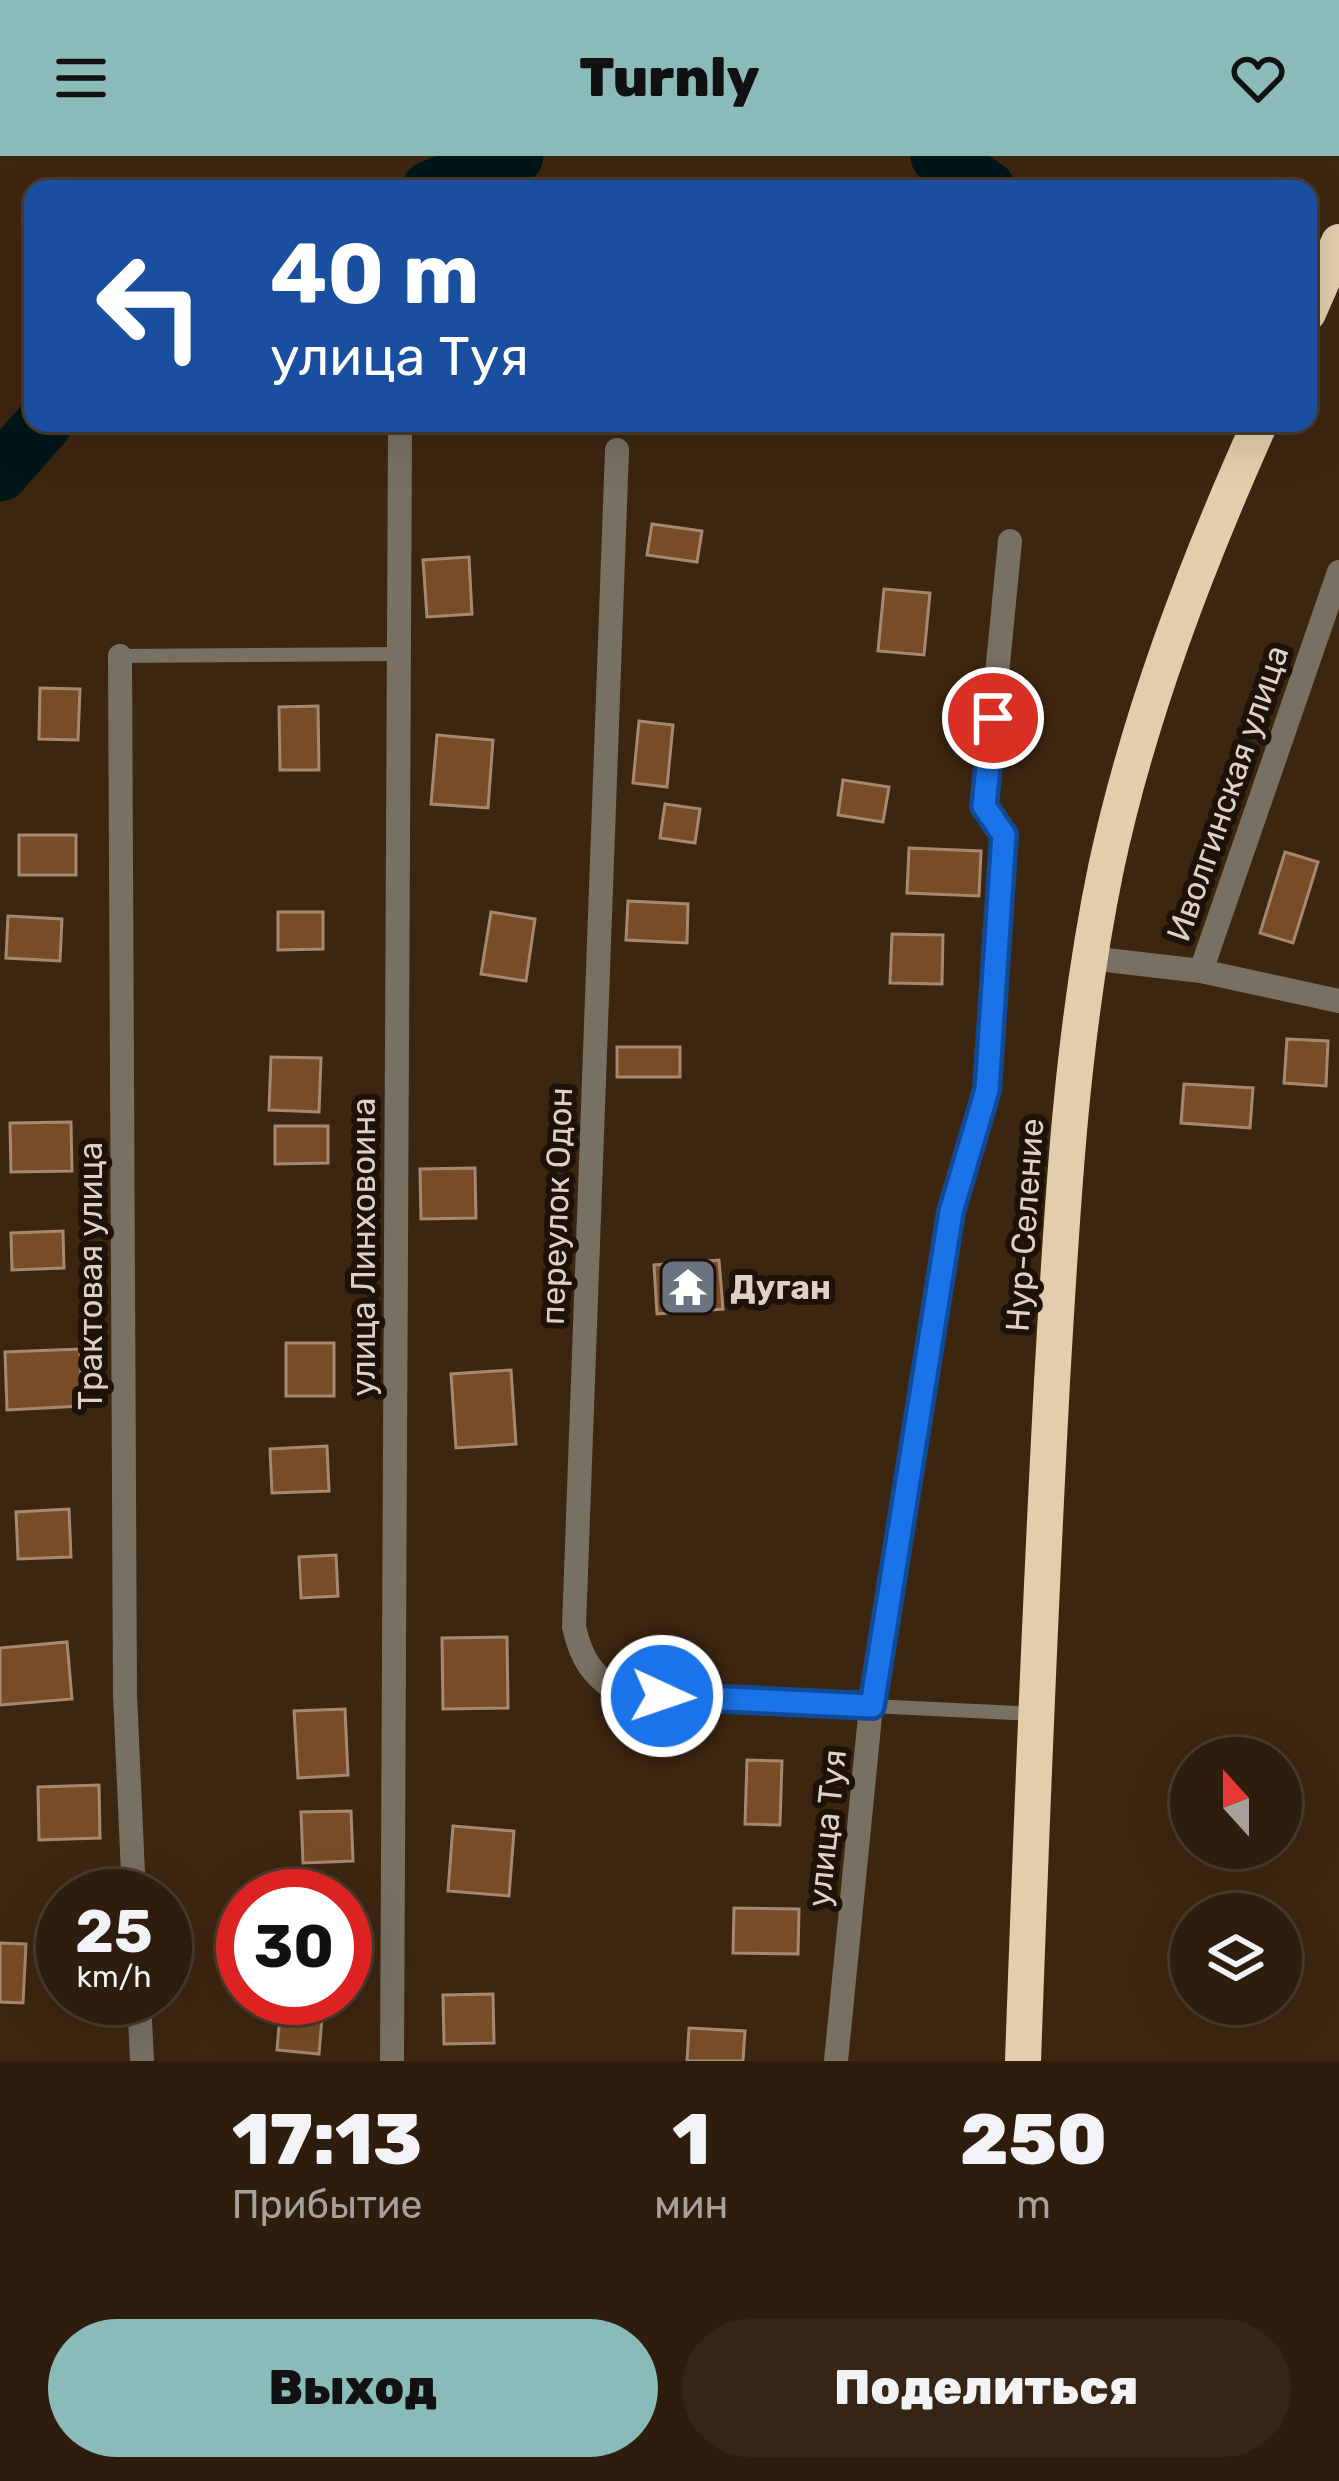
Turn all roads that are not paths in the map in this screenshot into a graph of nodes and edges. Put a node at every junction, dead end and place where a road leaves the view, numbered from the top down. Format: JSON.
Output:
{"nodes":[{"id":1,"x":1339,"y":242,"type":"edge"},
{"id":2,"x":1317,"y":292,"type":"edge"},
{"id":3,"x":1256,"y":432,"type":"edge"},
{"id":4,"x":400,"y":433,"type":"dead end"},
{"id":5,"x":617,"y":450,"type":"dead end"},
{"id":6,"x":1010,"y":541,"type":"dead end"},
{"id":7,"x":1339,"y":572,"type":"edge"},
{"id":8,"x":400,"y":654,"type":"junction"},
{"id":9,"x":120,"y":656,"type":"joint"},
{"id":10,"x":1089,"y":958,"type":"junction"},
{"id":11,"x":1201,"y":971,"type":"junction"},
{"id":12,"x":1339,"y":1001,"type":"edge"},
{"id":13,"x":872,"y":1706,"type":"junction"},
{"id":14,"x":1036,"y":1714,"type":"junction"},
{"id":15,"x":133,"y":1869,"type":"edge"},
{"id":16,"x":141,"y":2025,"type":"edge"},
{"id":17,"x":142,"y":2061,"type":"edge"},
{"id":18,"x":392,"y":2061,"type":"edge"},
{"id":19,"x":836,"y":2061,"type":"edge"},
{"id":20,"x":1023,"y":2061,"type":"edge"}],
"edges":[{"from":1,"to":2,"type":"highway"},
{"from":3,"to":10,"type":"highway","name":"Нур-Селение"},
{"from":4,"to":8,"type":"street","name":"улица Линховоина"},
{"from":5,"to":13,"type":"street","name":"переулок Одон"},
{"from":6,"to":13,"type":"street","name":"улица Туя"},
{"from":7,"to":11,"type":"street","name":"Иволгинская улица"},
{"from":8,"to":9,"type":"lane"},
{"from":8,"to":18,"type":"street","name":"улица Линховоина"},
{"from":9,"to":15,"type":"street","name":"Трактовая улица"},
{"from":10,"to":11,"type":"street"},
{"from":10,"to":14,"type":"highway","name":"Нур-Селение"},
{"from":11,"to":12,"type":"street","name":"Иволгинская улица"},
{"from":13,"to":14,"type":"lane"},
{"from":13,"to":19,"type":"street","name":"улица Туя"},
{"from":14,"to":20,"type":"highway","name":"Нур-Селение"},
{"from":16,"to":17,"type":"street"}]}
